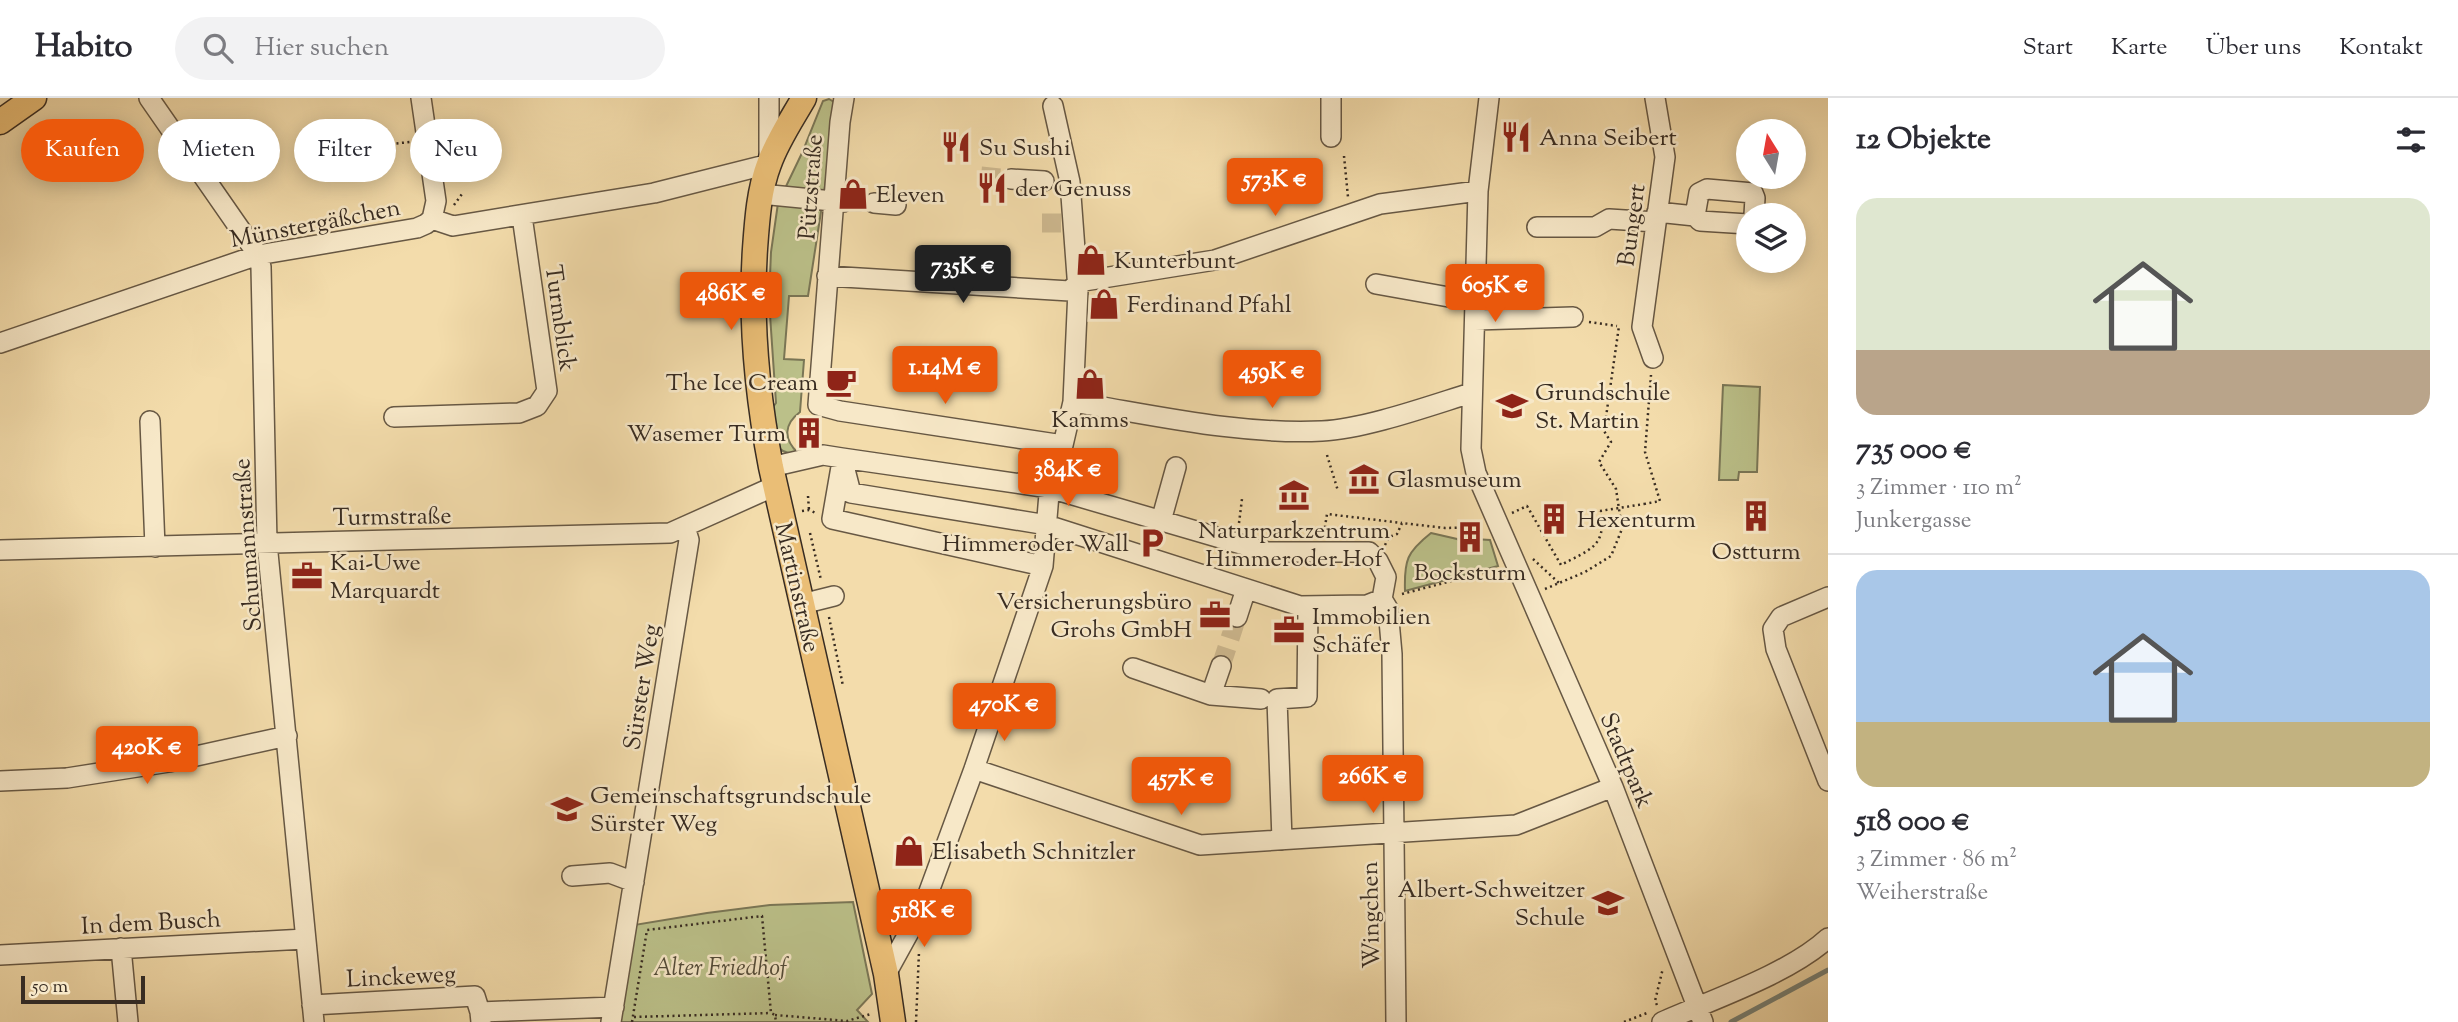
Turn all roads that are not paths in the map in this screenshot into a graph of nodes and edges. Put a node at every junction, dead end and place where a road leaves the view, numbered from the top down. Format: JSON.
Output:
{"nodes":[{"id":1,"x":34,"y":98,"type":"edge"},
{"id":2,"x":149,"y":98,"type":"edge"},
{"id":3,"x":421,"y":98,"type":"edge"},
{"id":4,"x":769,"y":98,"type":"edge"},
{"id":5,"x":804,"y":98,"type":"edge"},
{"id":6,"x":844,"y":98,"type":"edge"},
{"id":7,"x":1331,"y":98,"type":"edge"},
{"id":8,"x":1489,"y":98,"type":"edge"},
{"id":9,"x":1655,"y":98,"type":"edge"},
{"id":10,"x":1053,"y":106,"type":"dead end"},
{"id":11,"x":0,"y":122,"type":"edge"},
{"id":12,"x":1331,"y":137,"type":"dead end"},
{"id":13,"x":769,"y":164,"type":"junction"},
{"id":14,"x":1011,"y":179,"type":"tunnel mouth"},
{"id":15,"x":1058,"y":182,"type":"junction"},
{"id":16,"x":1478,"y":191,"type":"junction"},
{"id":17,"x":761,"y":194,"type":"junction"},
{"id":18,"x":839,"y":201,"type":"junction"},
{"id":19,"x":874,"y":203,"type":"tunnel mouth"},
{"id":20,"x":1755,"y":203,"type":"edge"},
{"id":21,"x":896,"y":205,"type":"dead end"},
{"id":22,"x":1695,"y":215,"type":"junction"},
{"id":23,"x":522,"y":216,"type":"junction"},
{"id":24,"x":1656,"y":217,"type":"junction"},
{"id":25,"x":432,"y":219,"type":"junction"},
{"id":26,"x":1736,"y":223,"type":"edge"},
{"id":27,"x":1537,"y":227,"type":"dead end"},
{"id":28,"x":258,"y":255,"type":"junction"},
{"id":29,"x":827,"y":276,"type":"junction"},
{"id":30,"x":1078,"y":282,"type":"junction"},
{"id":31,"x":1376,"y":284,"type":"dead end"},
{"id":32,"x":1475,"y":294,"type":"junction"},
{"id":33,"x":1573,"y":317,"type":"dead end"},
{"id":34,"x":1475,"y":320,"type":"junction"},
{"id":35,"x":0,"y":343,"type":"edge"},
{"id":36,"x":1653,"y":358,"type":"road end"},
{"id":37,"x":1472,"y":393,"type":"junction"},
{"id":38,"x":1073,"y":395,"type":"junction"},
{"id":39,"x":394,"y":416,"type":"dead end"},
{"id":40,"x":150,"y":421,"type":"dead end"},
{"id":41,"x":1063,"y":445,"type":"junction"},
{"id":42,"x":842,"y":458,"type":"junction"},
{"id":43,"x":1177,"y":467,"type":"dead end"},
{"id":44,"x":773,"y":476,"type":"junction"},
{"id":45,"x":1049,"y":488,"type":"junction"},
{"id":46,"x":1161,"y":520,"type":"junction"},
{"id":47,"x":1047,"y":526,"type":"junction"},
{"id":48,"x":685,"y":527,"type":"junction"},
{"id":49,"x":267,"y":544,"type":"junction"},
{"id":50,"x":155,"y":547,"type":"junction"},
{"id":51,"x":0,"y":550,"type":"edge"},
{"id":52,"x":1043,"y":566,"type":"junction"},
{"id":53,"x":1246,"y":589,"type":"junction"},
{"id":54,"x":834,"y":596,"type":"dead end"},
{"id":55,"x":1828,"y":597,"type":"edge"},
{"id":56,"x":1382,"y":599,"type":"junction"},
{"id":57,"x":802,"y":604,"type":"junction"},
{"id":58,"x":1308,"y":606,"type":"junction"},
{"id":59,"x":1237,"y":617,"type":"tunnel mouth"},
{"id":60,"x":1221,"y":666,"type":"tunnel mouth"},
{"id":61,"x":1133,"y":668,"type":"dead end"},
{"id":62,"x":1211,"y":695,"type":"junction"},
{"id":63,"x":1261,"y":699,"type":"dead end"},
{"id":64,"x":287,"y":736,"type":"junction"},
{"id":65,"x":974,"y":769,"type":"junction"},
{"id":66,"x":0,"y":780,"type":"edge"},
{"id":67,"x":1828,"y":781,"type":"edge"},
{"id":68,"x":1613,"y":787,"type":"junction"},
{"id":69,"x":1393,"y":833,"type":"junction"},
{"id":70,"x":1282,"y":840,"type":"junction"},
{"id":71,"x":572,"y":876,"type":"dead end"},
{"id":72,"x":634,"y":882,"type":"junction"},
{"id":73,"x":924,"y":905,"type":"junction"},
{"id":74,"x":872,"y":909,"type":"junction"},
{"id":75,"x":1828,"y":938,"type":"edge"},
{"id":76,"x":306,"y":939,"type":"junction"},
{"id":77,"x":121,"y":948,"type":"junction"},
{"id":78,"x":0,"y":955,"type":"edge"},
{"id":79,"x":886,"y":974,"type":"junction"},
{"id":80,"x":313,"y":1013,"type":"edge"},
{"id":81,"x":612,"y":1014,"type":"edge"},
{"id":82,"x":892,"y":1014,"type":"edge"},
{"id":83,"x":1700,"y":1014,"type":"edge"},
{"id":84,"x":480,"y":1017,"type":"edge"},
{"id":85,"x":128,"y":1022,"type":"edge"},
{"id":86,"x":1396,"y":1022,"type":"edge"},
{"id":87,"x":1662,"y":1022,"type":"edge"}],
"edges":[{"from":1,"to":11,"type":"main road"},
{"from":2,"to":28,"type":"street","name":"Schumannstraße"},
{"from":3,"to":25,"type":"street"},
{"from":4,"to":13,"type":"street","name":"Martinstraße"},
{"from":5,"to":13,"type":"main road","name":"Martinstraße"},
{"from":6,"to":18,"type":"street","name":"Pützstraße"},
{"from":7,"to":12,"type":"street"},
{"from":8,"to":16,"type":"street","name":"Stadtpark"},
{"from":9,"to":24,"type":"street","name":"Bungert"},
{"from":10,"to":15,"type":"street"},
{"from":13,"to":17,"type":"main road","name":"Martinstraße"},
{"from":13,"to":23,"type":"street","name":"Münstergäßchen"},
{"from":14,"to":15,"type":"street"},
{"from":15,"to":30,"type":"street"},
{"from":16,"to":30,"type":"street"},
{"from":16,"to":32,"type":"street","name":"Stadtpark"},
{"from":17,"to":18,"type":"street"},
{"from":17,"to":44,"type":"main road","name":"Martinstraße"},
{"from":18,"to":29,"type":"street","name":"Pützstraße"},
{"from":19,"to":21,"type":"street"},
{"from":20,"to":22,"type":"street"},
{"from":22,"to":24,"type":"street"},
{"from":22,"to":26,"type":"street"},
{"from":23,"to":25,"type":"street","name":"Münstergäßchen"},
{"from":23,"to":39,"type":"street","name":"Turmblick"},
{"from":24,"to":27,"type":"street"},
{"from":24,"to":36,"type":"street","name":"Bungert"},
{"from":25,"to":28,"type":"street","name":"Münstergäßchen"},
{"from":28,"to":35,"type":"street","name":"Münstergäßchen"},
{"from":28,"to":49,"type":"street","name":"Schumannstraße"},
{"from":29,"to":30,"type":"street"},
{"from":29,"to":41,"type":"street","name":"Pützstraße"},
{"from":30,"to":38,"type":"street"},
{"from":31,"to":32,"type":"street"},
{"from":32,"to":34,"type":"street","name":"Stadtpark"},
{"from":33,"to":34,"type":"street"},
{"from":34,"to":37,"type":"street","name":"Stadtpark"},
{"from":37,"to":38,"type":"street"},
{"from":37,"to":68,"type":"street","name":"Stadtpark"},
{"from":38,"to":41,"type":"street"},
{"from":40,"to":50,"type":"street"},
{"from":41,"to":45,"type":"street"},
{"from":42,"to":44,"type":"street","name":"Turmstraße"},
{"from":42,"to":45,"type":"street","name":"Turmstraße"},
{"from":42,"to":47,"type":"street"},
{"from":42,"to":52,"type":"street"},
{"from":43,"to":46,"type":"street"},
{"from":44,"to":48,"type":"street","name":"Turmstraße"},
{"from":44,"to":57,"type":"main road","name":"Martinstraße"},
{"from":45,"to":46,"type":"street"},
{"from":45,"to":47,"type":"street"},
{"from":46,"to":56,"type":"street"},
{"from":47,"to":52,"type":"street"},
{"from":47,"to":53,"type":"street"},
{"from":48,"to":49,"type":"street","name":"Turmstraße"},
{"from":48,"to":72,"type":"street","name":"Sürster Weg"},
{"from":49,"to":50,"type":"street","name":"Turmstraße"},
{"from":49,"to":64,"type":"street","name":"Schumannstraße"},
{"from":50,"to":51,"type":"street","name":"Turmstraße"},
{"from":52,"to":65,"type":"street"},
{"from":53,"to":58,"type":"street"},
{"from":53,"to":59,"type":"street"},
{"from":54,"to":57,"type":"street"},
{"from":55,"to":67,"type":"street"},
{"from":56,"to":58,"type":"street"},
{"from":56,"to":69,"type":"street","name":"Wingchen"},
{"from":57,"to":74,"type":"main road","name":"Martinstraße"},
{"from":58,"to":70,"type":"street"},
{"from":60,"to":62,"type":"street"},
{"from":61,"to":62,"type":"street"},
{"from":62,"to":63,"type":"street"},
{"from":64,"to":66,"type":"street"},
{"from":64,"to":76,"type":"street","name":"Schumannstraße"},
{"from":65,"to":70,"type":"street"},
{"from":65,"to":73,"type":"street"},
{"from":68,"to":69,"type":"street"},
{"from":68,"to":83,"type":"street","name":"Stadtpark"},
{"from":69,"to":70,"type":"street"},
{"from":69,"to":86,"type":"street","name":"Wingchen"},
{"from":71,"to":72,"type":"street"},
{"from":72,"to":81,"type":"street","name":"Sürster Weg"},
{"from":73,"to":74,"type":"street"},
{"from":73,"to":79,"type":"street"},
{"from":74,"to":79,"type":"main road","name":"Martinstraße"},
{"from":75,"to":83,"type":"street"},
{"from":76,"to":77,"type":"street","name":"In dem Busch"},
{"from":76,"to":80,"type":"street","name":"Schumannstraße"},
{"from":77,"to":78,"type":"street","name":"In dem Busch"},
{"from":77,"to":85,"type":"street"},
{"from":79,"to":82,"type":"main road","name":"Martinstraße"},
{"from":80,"to":84,"type":"street","name":"Linckeweg"},
{"from":81,"to":84,"type":"street","name":"Linckeweg"},
{"from":83,"to":87,"type":"street"}]}
